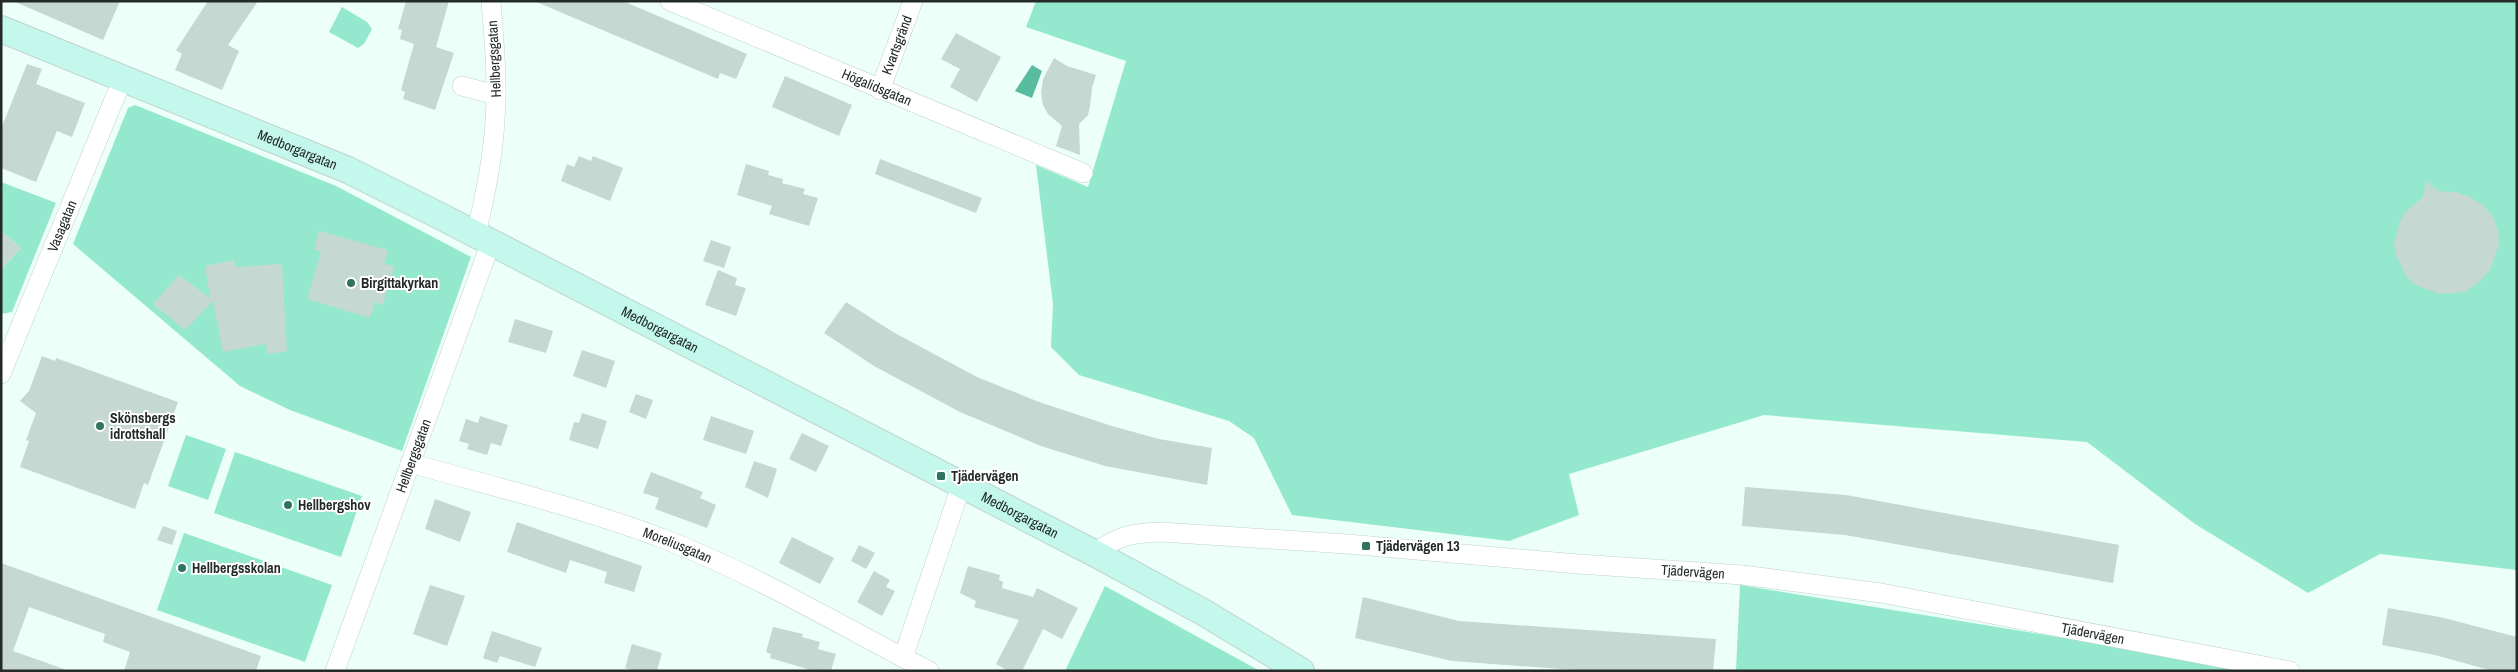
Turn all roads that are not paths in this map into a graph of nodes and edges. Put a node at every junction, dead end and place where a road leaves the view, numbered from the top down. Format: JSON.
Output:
{"nodes":[{"id":1,"x":491,"y":1,"type":"edge"},
{"id":2,"x":670,"y":1,"type":"edge"},
{"id":3,"x":913,"y":1,"type":"edge"},
{"id":4,"x":1,"y":29,"type":"edge"},
{"id":5,"x":123,"y":78,"type":"junction"},
{"id":6,"x":462,"y":86,"type":"dead end"},
{"id":7,"x":880,"y":90,"type":"junction"},
{"id":8,"x":496,"y":95,"type":"junction"},
{"id":9,"x":1083,"y":173,"type":"dead end"},
{"id":10,"x":484,"y":238,"type":"junction"},
{"id":11,"x":1,"y":374,"type":"edge"},
{"id":12,"x":410,"y":463,"type":"junction"},
{"id":13,"x":962,"y":486,"type":"junction"},
{"id":14,"x":1094,"y":553,"type":"junction"},
{"id":15,"x":903,"y":658,"type":"junction"},
{"id":16,"x":335,"y":671,"type":"edge"},
{"id":17,"x":929,"y":671,"type":"edge"},
{"id":18,"x":1301,"y":671,"type":"edge"},
{"id":19,"x":2290,"y":671,"type":"edge"}],
"edges":[{"from":1,"to":8,"type":"street","name":"Hellbergsgatan"},
{"from":2,"to":7,"type":"street","name":"Högalidsgatan"},
{"from":3,"to":7,"type":"street","name":"Kvartsgränd"},
{"from":4,"to":5,"type":"street","name":"Medborgargatan"},
{"from":5,"to":10,"type":"street","name":"Medborgargatan"},
{"from":5,"to":11,"type":"street","name":"Vasagatan"},
{"from":6,"to":8,"type":"street"},
{"from":7,"to":9,"type":"street","name":"Högalidsgatan"},
{"from":8,"to":10,"type":"street","name":"Hellbergsgatan"},
{"from":10,"to":12,"type":"street","name":"Hellbergsgatan"},
{"from":10,"to":13,"type":"street","name":"Medborgargatan"},
{"from":12,"to":15,"type":"street","name":"Moreliusgatan"},
{"from":12,"to":16,"type":"street","name":"Hellbergsgatan"},
{"from":13,"to":14,"type":"street","name":"Medborgargatan"},
{"from":13,"to":15,"type":"street"},
{"from":14,"to":18,"type":"street","name":"Medborgargatan"},
{"from":14,"to":19,"type":"street","name":"Tjädervägen"},
{"from":15,"to":17,"type":"street","name":"Moreliusgatan"}]}
